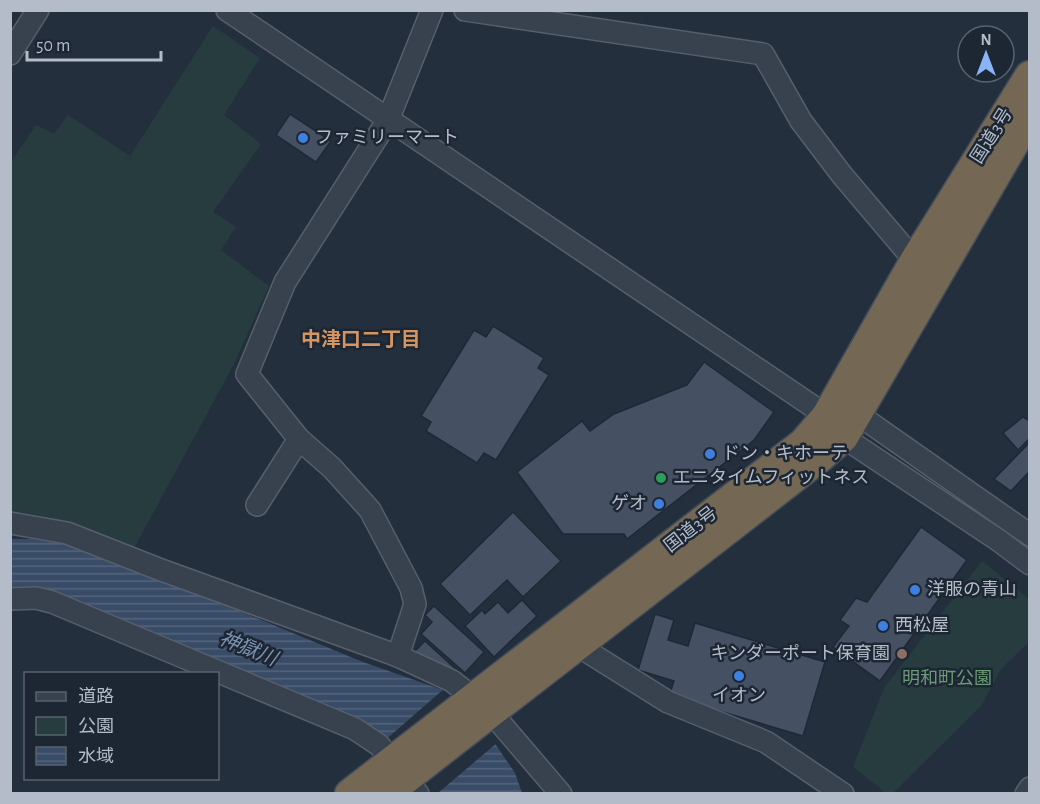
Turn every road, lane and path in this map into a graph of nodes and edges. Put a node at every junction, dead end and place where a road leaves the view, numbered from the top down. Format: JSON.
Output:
{"nodes":[{"id":1,"x":38,"y":10,"type":"edge"},
{"id":2,"x":227,"y":10,"type":"edge"},
{"id":3,"x":432,"y":10,"type":"edge"},
{"id":4,"x":465,"y":10,"type":"edge"},
{"id":5,"x":10,"y":54,"type":"edge"},
{"id":6,"x":1029,"y":76,"type":"edge"},
{"id":7,"x":1029,"y":115,"type":"edge"},
{"id":8,"x":388,"y":120,"type":"junction"},
{"id":9,"x":915,"y":261,"type":"junction"},
{"id":10,"x":842,"y":422,"type":"junction"},
{"id":11,"x":298,"y":439,"type":"junction"},
{"id":12,"x":257,"y":505,"type":"dead end"},
{"id":13,"x":10,"y":523,"type":"edge"},
{"id":14,"x":1029,"y":535,"type":"edge"},
{"id":15,"x":1029,"y":564,"type":"edge"},
{"id":16,"x":10,"y":599,"type":"edge"},
{"id":17,"x":568,"y":638,"type":"junction"},
{"id":18,"x":398,"y":656,"type":"junction"},
{"id":19,"x":479,"y":706,"type":"junction"},
{"id":20,"x":402,"y":776,"type":"edge"},
{"id":21,"x":1029,"y":788,"type":"edge"},
{"id":22,"x":350,"y":794,"type":"edge"},
{"id":23,"x":561,"y":794,"type":"edge"},
{"id":24,"x":843,"y":794,"type":"edge"},
{"id":25,"x":1026,"y":794,"type":"edge"}],
"edges":[{"from":1,"to":5,"type":"street"},
{"from":2,"to":8,"type":"street"},
{"from":3,"to":8,"type":"street"},
{"from":4,"to":9,"type":"street"},
{"from":6,"to":9,"type":"highway","name":"国道3号"},
{"from":7,"to":10,"type":"highway","name":"国道3号"},
{"from":8,"to":10,"type":"street"},
{"from":8,"to":11,"type":"street"},
{"from":9,"to":10,"type":"highway","name":"国道3号"},
{"from":10,"to":14,"type":"street"},
{"from":10,"to":15,"type":"street"},
{"from":10,"to":17,"type":"highway","name":"国道3号"},
{"from":11,"to":12,"type":"street"},
{"from":11,"to":18,"type":"street"},
{"from":13,"to":18,"type":"street"},
{"from":16,"to":20,"type":"street"},
{"from":17,"to":19,"type":"highway","name":"国道3号"},
{"from":17,"to":24,"type":"street"},
{"from":18,"to":19,"type":"street"},
{"from":19,"to":20,"type":"highway","name":"国道3号"},
{"from":19,"to":23,"type":"street"},
{"from":20,"to":22,"type":"highway","name":"国道3号"},
{"from":21,"to":25,"type":"street"}]}
